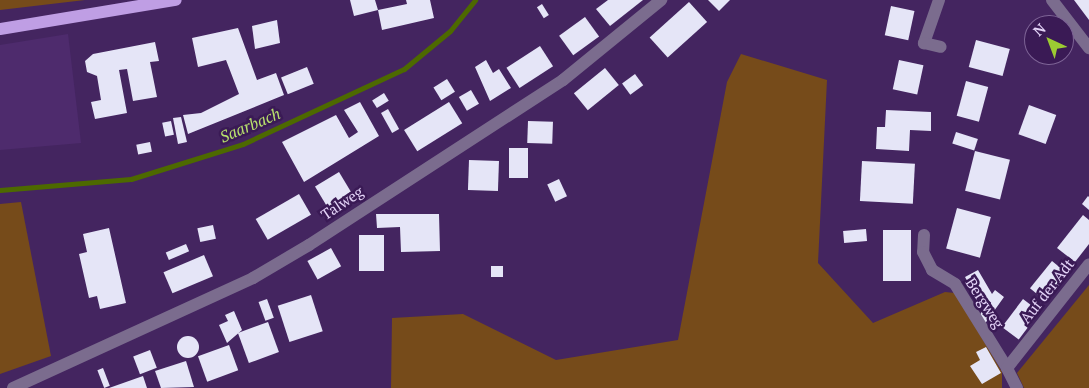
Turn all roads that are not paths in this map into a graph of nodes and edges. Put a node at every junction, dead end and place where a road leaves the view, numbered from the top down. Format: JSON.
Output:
{"nodes":[{"id":1,"x":176,"y":0,"type":"edge"},
{"id":2,"x":661,"y":0,"type":"edge"},
{"id":3,"x":939,"y":0,"type":"edge"},
{"id":4,"x":1052,"y":0,"type":"edge"},
{"id":5,"x":0,"y":28,"type":"edge"},
{"id":6,"x":941,"y":47,"type":"dead end"},
{"id":7,"x":1089,"y":48,"type":"edge"},
{"id":8,"x":924,"y":235,"type":"dead end"},
{"id":9,"x":1089,"y":264,"type":"edge"},
{"id":10,"x":1007,"y":368,"type":"junction"},
{"id":11,"x":14,"y":388,"type":"edge"},
{"id":12,"x":1017,"y":388,"type":"edge"}],
"edges":[{"from":1,"to":5,"type":"main road"},
{"from":2,"to":11,"type":"street","name":"Talweg"},
{"from":3,"to":6,"type":"street"},
{"from":4,"to":7,"type":"street"},
{"from":8,"to":10,"type":"street","name":"Bergweg"},
{"from":9,"to":10,"type":"street","name":"Auf der Adt"},
{"from":10,"to":12,"type":"street"}]}
